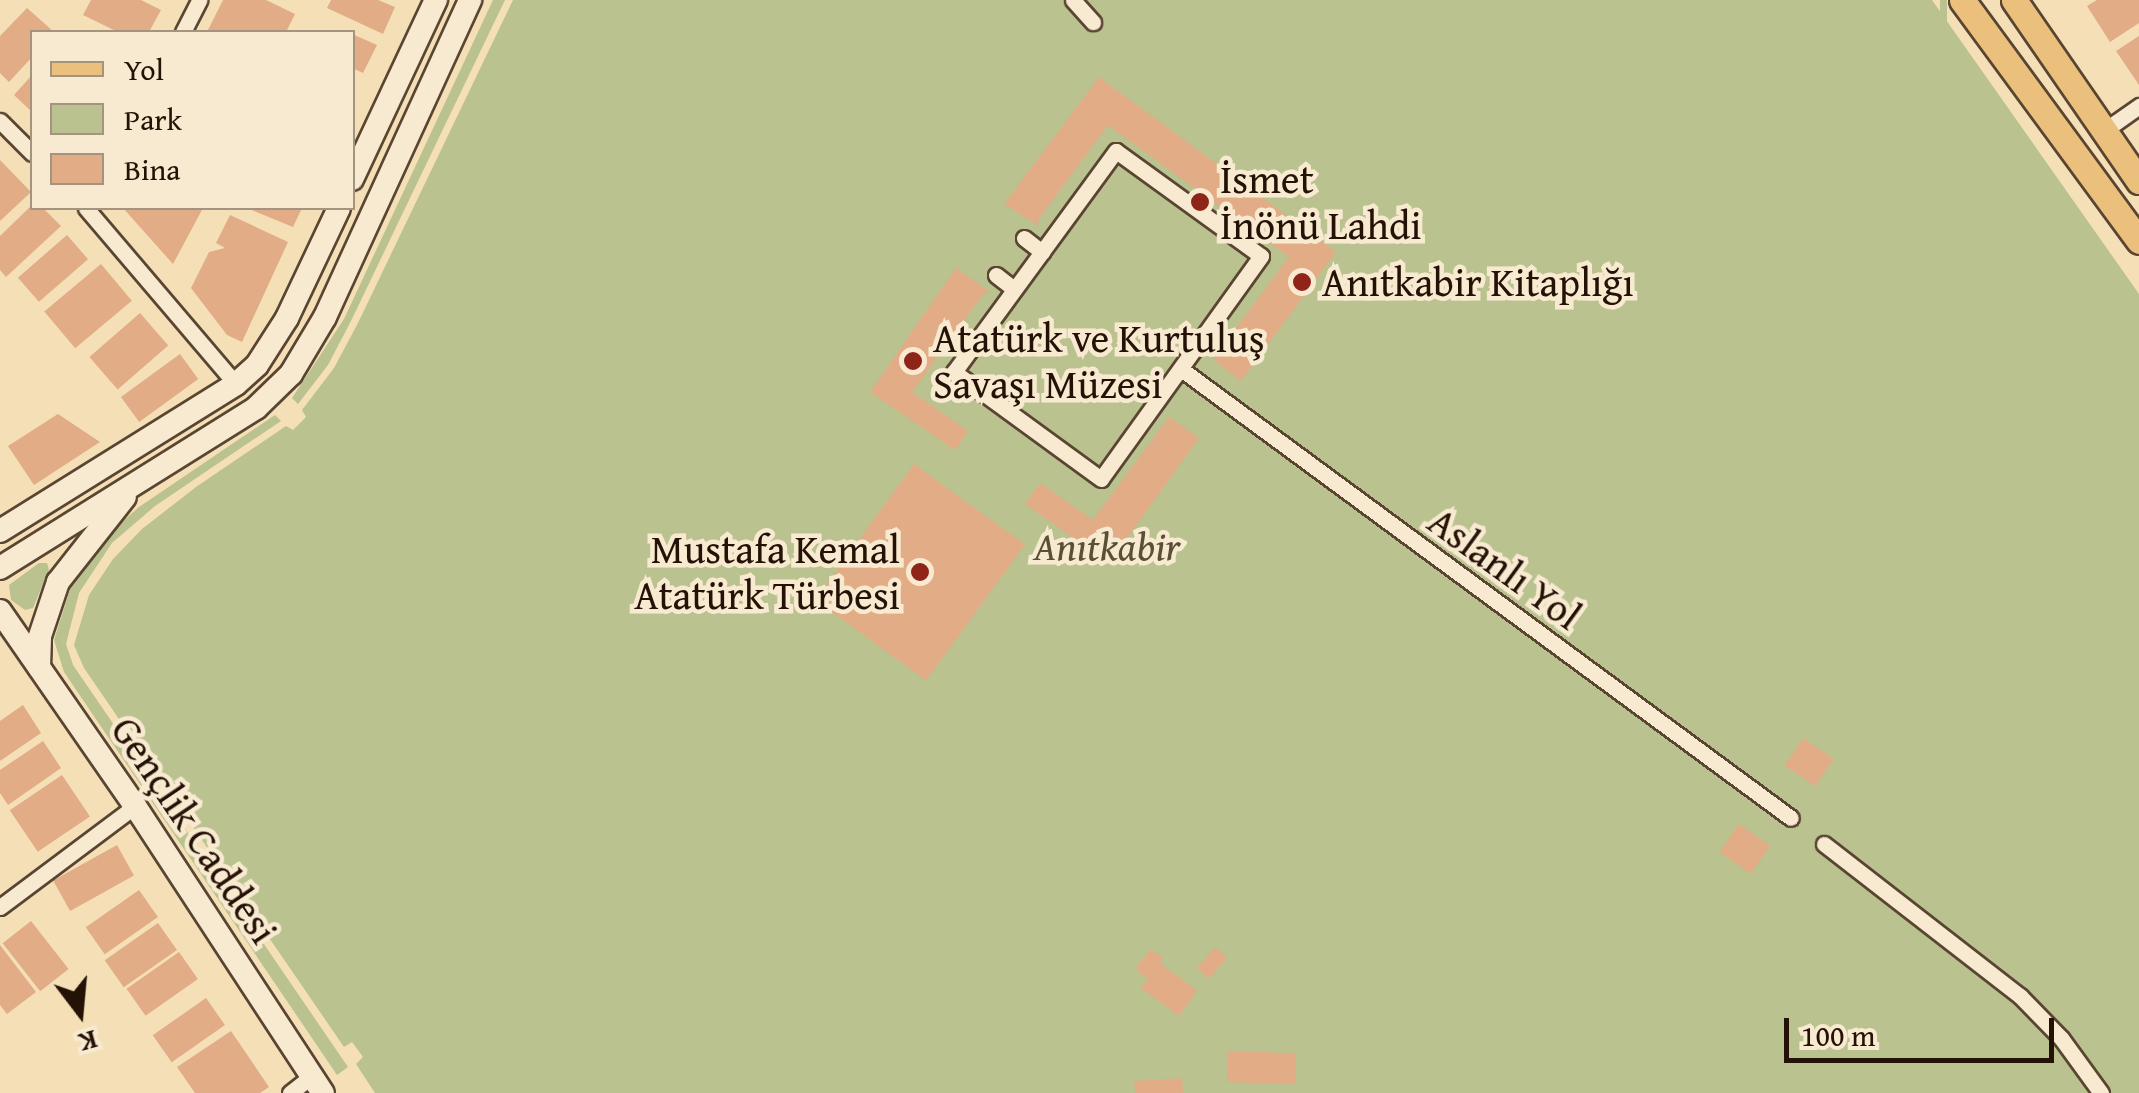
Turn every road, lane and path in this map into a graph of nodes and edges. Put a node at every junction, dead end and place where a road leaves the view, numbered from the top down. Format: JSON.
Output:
{"nodes":[{"id":1,"x":199,"y":0,"type":"edge"},
{"id":2,"x":436,"y":0,"type":"edge"},
{"id":3,"x":470,"y":0,"type":"edge"},
{"id":4,"x":1073,"y":0,"type":"edge"},
{"id":5,"x":1962,"y":0,"type":"edge"},
{"id":6,"x":2014,"y":0,"type":"edge"},
{"id":7,"x":1094,"y":22,"type":"dead end"},
{"id":8,"x":184,"y":30,"type":"edge"},
{"id":9,"x":2139,"y":106,"type":"edge"},
{"id":10,"x":0,"y":122,"type":"edge"},
{"id":11,"x":2105,"y":130,"type":"junction"},
{"id":12,"x":30,"y":151,"type":"edge"},
{"id":13,"x":355,"y":173,"type":"edge"},
{"id":14,"x":2139,"y":181,"type":"edge"},
{"id":15,"x":91,"y":210,"type":"edge"},
{"id":16,"x":338,"y":210,"type":"edge"},
{"id":17,"x":1024,"y":238,"type":"dead end"},
{"id":18,"x":2139,"y":241,"type":"edge"},
{"id":19,"x":1042,"y":252,"type":"junction"},
{"id":20,"x":996,"y":275,"type":"dead end"},
{"id":21,"x":1014,"y":290,"type":"junction"},
{"id":22,"x":1180,"y":369,"type":"junction"},
{"id":23,"x":236,"y":384,"type":"junction"},
{"id":24,"x":1028,"y":426,"type":"junction"},
{"id":25,"x":1017,"y":441,"type":"dead end"},
{"id":26,"x":136,"y":483,"type":"junction"},
{"id":27,"x":0,"y":531,"type":"edge"},
{"id":28,"x":0,"y":568,"type":"edge"},
{"id":29,"x":0,"y":611,"type":"edge"},
{"id":30,"x":39,"y":667,"type":"junction"},
{"id":31,"x":135,"y":806,"type":"junction"},
{"id":32,"x":1790,"y":818,"type":"dead end"},
{"id":33,"x":1824,"y":844,"type":"dead end"},
{"id":34,"x":0,"y":907,"type":"edge"},
{"id":35,"x":318,"y":1084,"type":"edge"},
{"id":36,"x":290,"y":1093,"type":"edge"},
{"id":37,"x":2102,"y":1093,"type":"edge"}],
"edges":[{"from":1,"to":8,"type":"street"},
{"from":2,"to":13,"type":"main road"},
{"from":3,"to":26,"type":"main road"},
{"from":4,"to":7,"type":"street"},
{"from":5,"to":18,"type":"main road"},
{"from":6,"to":11,"type":"main road"},
{"from":9,"to":11,"type":"street"},
{"from":10,"to":12,"type":"street"},
{"from":11,"to":14,"type":"main road"},
{"from":15,"to":23,"type":"street"},
{"from":16,"to":23,"type":"main road"},
{"from":17,"to":19,"type":"street"},
{"from":19,"to":21,"type":"street"},
{"from":19,"to":22,"type":"street"},
{"from":20,"to":21,"type":"street"},
{"from":21,"to":24,"type":"street"},
{"from":22,"to":24,"type":"street"},
{"from":22,"to":32,"type":"street","name":"Aslanlı Yol"},
{"from":23,"to":27,"type":"main road"},
{"from":24,"to":25,"type":"street"},
{"from":26,"to":28,"type":"main road"},
{"from":26,"to":30,"type":"main road"},
{"from":29,"to":30,"type":"main road","name":"Gençlik Caddesi"},
{"from":30,"to":31,"type":"main road","name":"Gençlik Caddesi"},
{"from":31,"to":34,"type":"street"},
{"from":31,"to":35,"type":"main road","name":"Gençlik Caddesi"},
{"from":33,"to":37,"type":"street"},
{"from":35,"to":36,"type":"street"}]}
